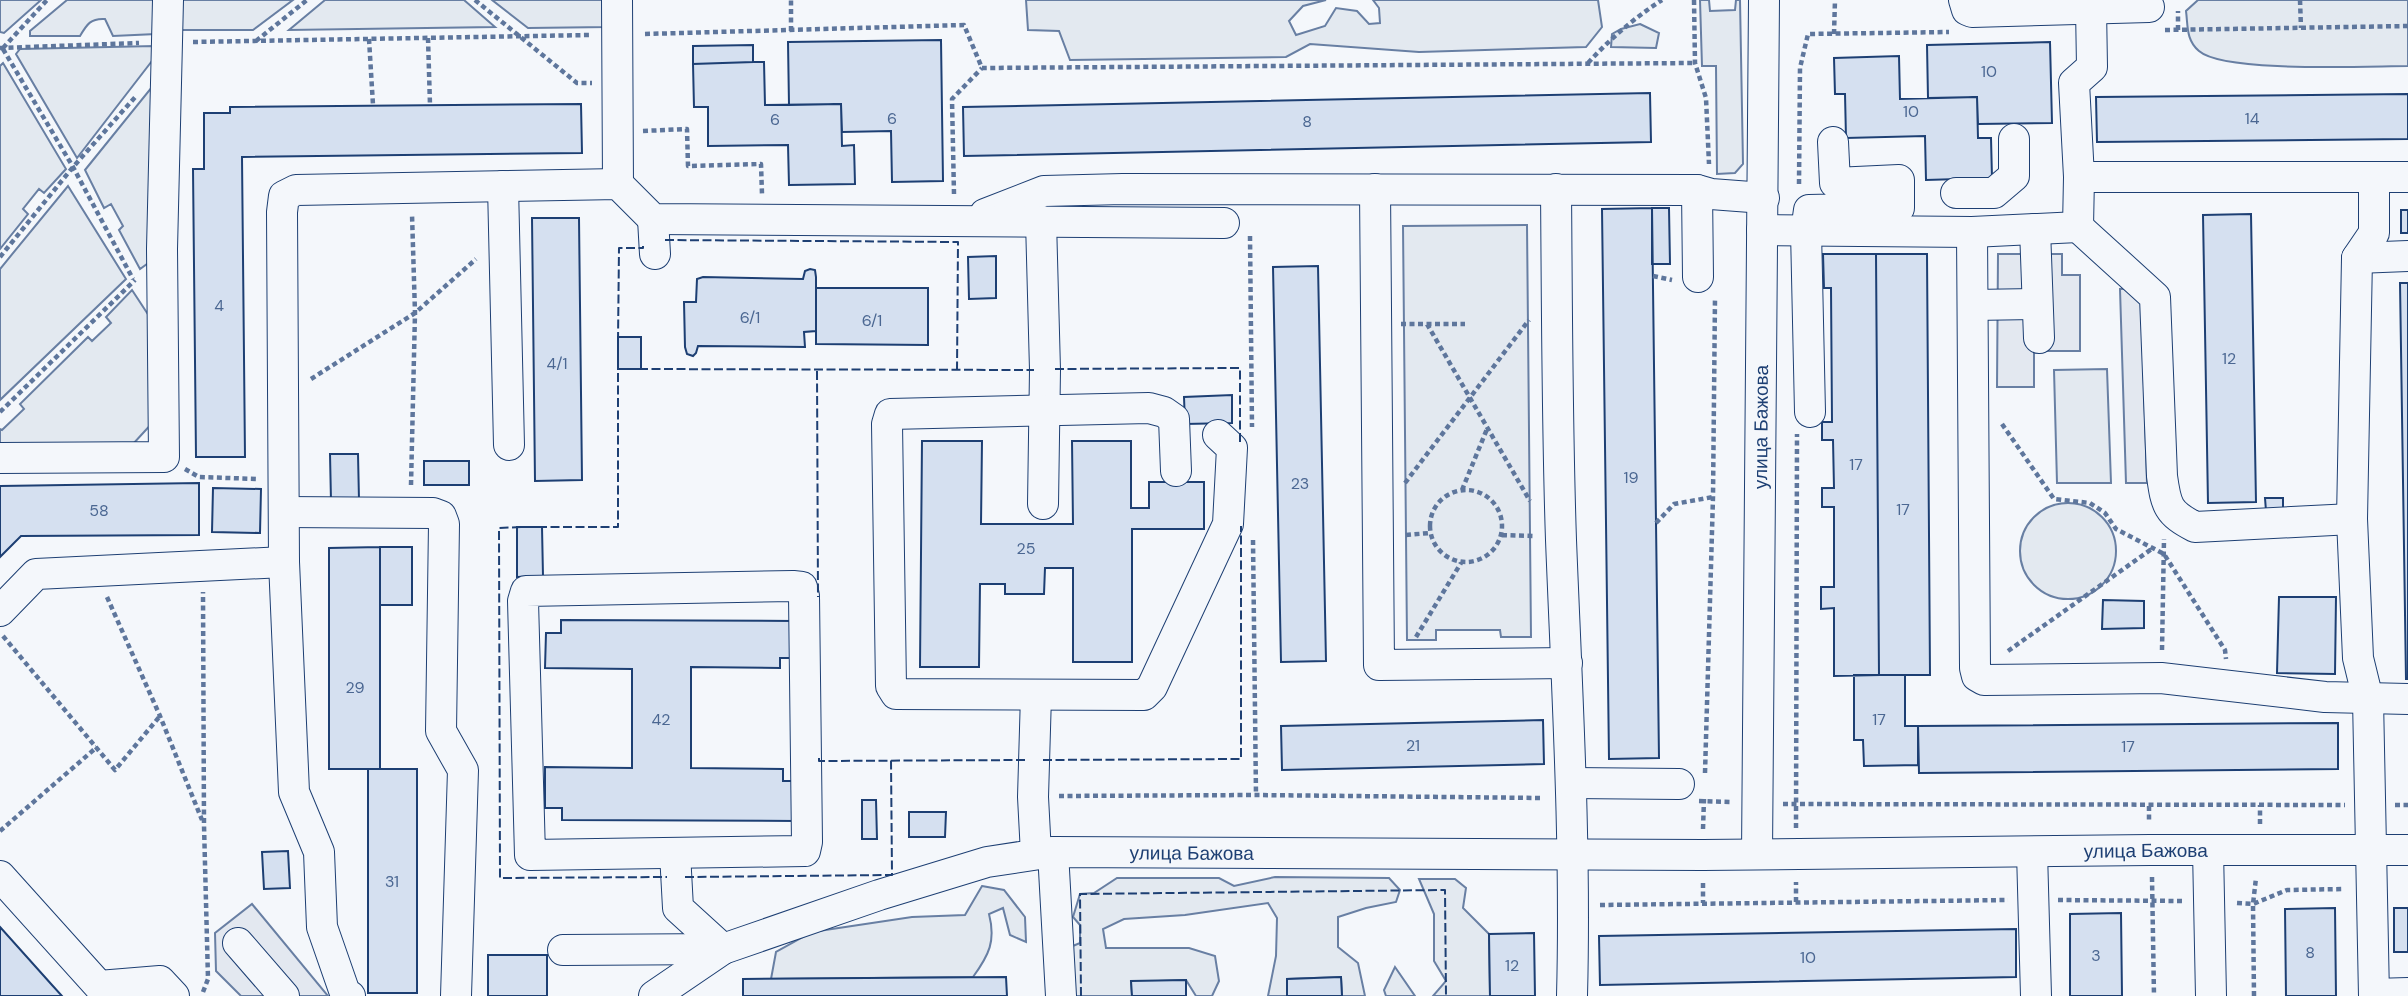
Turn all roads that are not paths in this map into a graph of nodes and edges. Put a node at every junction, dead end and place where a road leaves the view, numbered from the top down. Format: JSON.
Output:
{"nodes":[{"id":1,"x":168,"y":0,"type":"edge"},
{"id":2,"x":617,"y":0,"type":"edge"},
{"id":3,"x":1764,"y":0,"type":"edge"},
{"id":4,"x":1964,"y":0,"type":"edge"},
{"id":5,"x":2091,"y":8,"type":"junction"},
{"id":6,"x":2151,"y":19,"type":"road end"},
{"id":7,"x":2014,"y":139,"type":"dead end"},
{"id":8,"x":1833,"y":142,"type":"dead end"},
{"id":9,"x":2079,"y":177,"type":"junction"},
{"id":10,"x":2374,"y":177,"type":"junction"},
{"id":11,"x":2408,"y":177,"type":"edge"},
{"id":12,"x":618,"y":184,"type":"junction"},
{"id":13,"x":503,"y":186,"type":"junction"},
{"id":14,"x":1123,"y":189,"type":"junction"},
{"id":15,"x":1375,"y":189,"type":"junction"},
{"id":16,"x":1556,"y":189,"type":"junction"},
{"id":17,"x":1704,"y":192,"type":"junction"},
{"id":18,"x":1956,"y":193,"type":"dead end"},
{"id":19,"x":1994,"y":193,"type":"junction"},
{"id":20,"x":1764,"y":198,"type":"junction"},
{"id":21,"x":653,"y":219,"type":"junction"},
{"id":22,"x":1041,"y":220,"type":"junction"},
{"id":23,"x":962,"y":221,"type":"junction"},
{"id":24,"x":1123,"y":222,"type":"junction"},
{"id":25,"x":1224,"y":223,"type":"dead end"},
{"id":26,"x":2078,"y":227,"type":"junction"},
{"id":27,"x":2035,"y":229,"type":"junction"},
{"id":28,"x":1762,"y":230,"type":"junction"},
{"id":29,"x":1802,"y":231,"type":"junction"},
{"id":30,"x":1984,"y":231,"type":"junction"},
{"id":31,"x":655,"y":254,"type":"dead end"},
{"id":32,"x":2408,"y":256,"type":"edge"},
{"id":33,"x":2357,"y":258,"type":"junction"},
{"id":34,"x":1707,"y":287,"type":"road end"},
{"id":35,"x":2037,"y":304,"type":"junction"},
{"id":36,"x":1973,"y":305,"type":"junction"},
{"id":37,"x":2039,"y":338,"type":"dead end"},
{"id":38,"x":1044,"y":409,"type":"junction"},
{"id":39,"x":1804,"y":419,"type":"road end"},
{"id":40,"x":1218,"y":435,"type":"dead end"},
{"id":41,"x":509,"y":445,"type":"dead end"},
{"id":42,"x":0,"y":458,"type":"edge"},
{"id":43,"x":1176,"y":471,"type":"dead end"},
{"id":44,"x":1043,"y":504,"type":"dead end"},
{"id":45,"x":284,"y":512,"type":"junction"},
{"id":46,"x":2352,"y":519,"type":"junction"},
{"id":47,"x":285,"y":562,"type":"junction"},
{"id":48,"x":0,"y":611,"type":"edge"},
{"id":49,"x":1567,"y":663,"type":"junction"},
{"id":50,"x":1036,"y":695,"type":"junction"},
{"id":51,"x":2368,"y":699,"type":"junction"},
{"id":52,"x":2408,"y":699,"type":"edge"},
{"id":53,"x":1695,"y":786,"type":"road end"},
{"id":54,"x":1572,"y":791,"type":"junction"},
{"id":55,"x":2208,"y":850,"type":"junction"},
{"id":56,"x":2373,"y":850,"type":"junction"},
{"id":57,"x":2408,"y":850,"type":"edge"},
{"id":58,"x":2032,"y":852,"type":"junction"},
{"id":59,"x":676,"y":853,"type":"junction"},
{"id":60,"x":1045,"y":853,"type":"junction"},
{"id":61,"x":1573,"y":854,"type":"junction"},
{"id":62,"x":1757,"y":854,"type":"junction"},
{"id":63,"x":0,"y":876,"type":"edge"},
{"id":64,"x":238,"y":943,"type":"dead end"},
{"id":65,"x":723,"y":949,"type":"junction"},
{"id":66,"x":563,"y":950,"type":"dead end"},
{"id":67,"x":2408,"y":993,"type":"edge"},
{"id":68,"x":2374,"y":995,"type":"edge"},
{"id":69,"x":174,"y":996,"type":"edge"},
{"id":70,"x":284,"y":996,"type":"edge"},
{"id":71,"x":350,"y":996,"type":"edge"},
{"id":72,"x":456,"y":996,"type":"edge"},
{"id":73,"x":654,"y":996,"type":"edge"},
{"id":74,"x":1061,"y":996,"type":"edge"},
{"id":75,"x":1572,"y":996,"type":"edge"},
{"id":76,"x":2036,"y":996,"type":"edge"},
{"id":77,"x":2211,"y":996,"type":"edge"}],
"edges":[{"from":1,"to":42,"type":"street"},
{"from":2,"to":12,"type":"street"},
{"from":3,"to":20,"type":"street","name":"улица Бажова"},
{"from":4,"to":5,"type":"street"},
{"from":5,"to":6,"type":"street"},
{"from":5,"to":9,"type":"street"},
{"from":7,"to":19,"type":"street"},
{"from":8,"to":29,"type":"street"},
{"from":9,"to":10,"type":"street"},
{"from":9,"to":26,"type":"street"},
{"from":10,"to":11,"type":"street"},
{"from":10,"to":33,"type":"street"},
{"from":12,"to":13,"type":"street"},
{"from":12,"to":21,"type":"street"},
{"from":13,"to":41,"type":"street"},
{"from":13,"to":45,"type":"street"},
{"from":14,"to":15,"type":"street"},
{"from":14,"to":23,"type":"street"},
{"from":14,"to":24,"type":"street"},
{"from":15,"to":16,"type":"street"},
{"from":15,"to":49,"type":"street"},
{"from":16,"to":17,"type":"street"},
{"from":16,"to":49,"type":"street"},
{"from":17,"to":20,"type":"street"},
{"from":17,"to":34,"type":"street"},
{"from":18,"to":19,"type":"street"},
{"from":19,"to":30,"type":"street"},
{"from":20,"to":28,"type":"street","name":"улица Бажова"},
{"from":21,"to":23,"type":"street"},
{"from":21,"to":31,"type":"street"},
{"from":22,"to":23,"type":"street"},
{"from":22,"to":24,"type":"street"},
{"from":22,"to":38,"type":"street"},
{"from":24,"to":25,"type":"street"},
{"from":26,"to":27,"type":"street"},
{"from":26,"to":46,"type":"street"},
{"from":27,"to":30,"type":"street"},
{"from":27,"to":35,"type":"street"},
{"from":28,"to":29,"type":"street"},
{"from":28,"to":62,"type":"street","name":"улица Бажова"},
{"from":29,"to":30,"type":"street"},
{"from":29,"to":39,"type":"street"},
{"from":30,"to":36,"type":"street"},
{"from":32,"to":33,"type":"street"},
{"from":33,"to":46,"type":"street"},
{"from":35,"to":36,"type":"street"},
{"from":35,"to":37,"type":"street"},
{"from":36,"to":51,"type":"street"},
{"from":38,"to":43,"type":"street"},
{"from":38,"to":44,"type":"street"},
{"from":38,"to":50,"type":"street"},
{"from":40,"to":50,"type":"street"},
{"from":45,"to":47,"type":"street"},
{"from":45,"to":72,"type":"street"},
{"from":46,"to":51,"type":"street"},
{"from":47,"to":48,"type":"street"},
{"from":47,"to":71,"type":"street"},
{"from":49,"to":54,"type":"street"},
{"from":50,"to":60,"type":"street"},
{"from":51,"to":52,"type":"street"},
{"from":51,"to":56,"type":"street"},
{"from":53,"to":54,"type":"street"},
{"from":54,"to":61,"type":"street"},
{"from":55,"to":56,"type":"street","name":"улица Бажова"},
{"from":55,"to":58,"type":"street","name":"улица Бажова"},
{"from":55,"to":77,"type":"street"},
{"from":56,"to":57,"type":"street","name":"улица Бажова"},
{"from":56,"to":68,"type":"street"},
{"from":58,"to":62,"type":"street","name":"улица Бажова"},
{"from":58,"to":76,"type":"street"},
{"from":59,"to":59,"type":"street"},
{"from":59,"to":65,"type":"street"},
{"from":60,"to":61,"type":"street","name":"улица Бажова"},
{"from":60,"to":65,"type":"street","name":"улица Бажова"},
{"from":60,"to":74,"type":"street"},
{"from":61,"to":62,"type":"street","name":"улица Бажова"},
{"from":61,"to":75,"type":"street"},
{"from":63,"to":69,"type":"street"},
{"from":64,"to":70,"type":"street"},
{"from":65,"to":66,"type":"street"},
{"from":65,"to":73,"type":"street","name":"улица Бажова"},
{"from":67,"to":68,"type":"street"}]}
